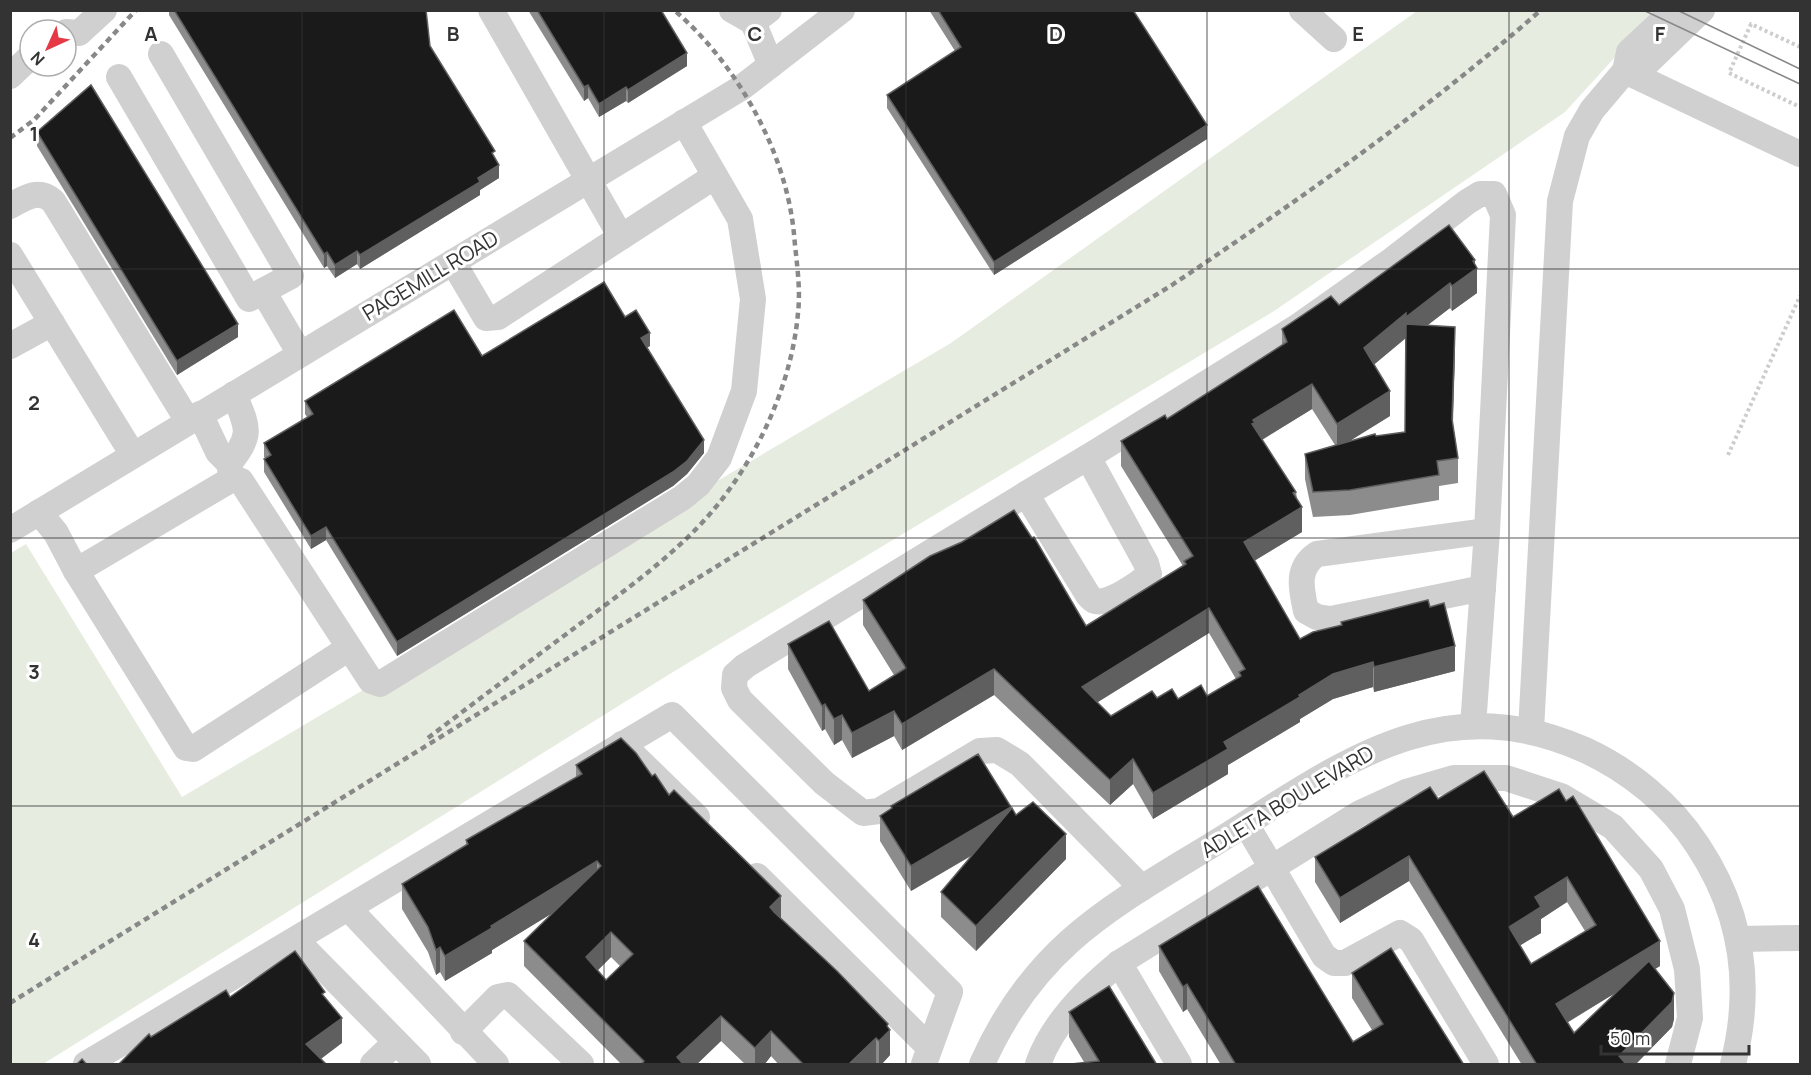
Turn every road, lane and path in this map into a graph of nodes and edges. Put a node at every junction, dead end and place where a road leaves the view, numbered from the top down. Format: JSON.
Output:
{"nodes":[{"id":1,"x":104,"y":10,"type":"edge"},
{"id":2,"x":491,"y":10,"type":"edge"},
{"id":3,"x":842,"y":10,"type":"edge"},
{"id":4,"x":1302,"y":10,"type":"edge"},
{"id":5,"x":1674,"y":10,"type":"edge"},
{"id":6,"x":1702,"y":10,"type":"edge"},
{"id":7,"x":751,"y":14,"type":"edge"},
{"id":8,"x":78,"y":33,"type":"edge"},
{"id":9,"x":1334,"y":39,"type":"dead end"},
{"id":10,"x":1800,"y":46,"type":"edge"},
{"id":11,"x":162,"y":54,"type":"dead end"},
{"id":12,"x":771,"y":65,"type":"junction"},
{"id":13,"x":1625,"y":71,"type":"junction"},
{"id":14,"x":119,"y":77,"type":"dead end"},
{"id":15,"x":1800,"y":107,"type":"edge"},
{"id":16,"x":684,"y":122,"type":"junction"},
{"id":17,"x":1800,"y":154,"type":"edge"},
{"id":18,"x":715,"y":176,"type":"junction"},
{"id":19,"x":587,"y":181,"type":"junction"},
{"id":20,"x":10,"y":206,"type":"edge"},
{"id":21,"x":621,"y":237,"type":"junction"},
{"id":22,"x":12,"y":261,"type":"edge"},
{"id":23,"x":453,"y":262,"type":"junction"},
{"id":24,"x":263,"y":291,"type":"junction"},
{"id":25,"x":1800,"y":296,"type":"edge"},
{"id":26,"x":52,"y":323,"type":"junction"},
{"id":27,"x":10,"y":346,"type":"edge"},
{"id":28,"x":300,"y":354,"type":"junction"},
{"id":29,"x":234,"y":394,"type":"junction"},
{"id":30,"x":194,"y":418,"type":"junction"},
{"id":31,"x":133,"y":455,"type":"junction"},
{"id":32,"x":1728,"y":455,"type":"dead end"},
{"id":33,"x":1088,"y":457,"type":"junction"},
{"id":34,"x":231,"y":471,"type":"junction"},
{"id":35,"x":1026,"y":494,"type":"junction"},
{"id":36,"x":39,"y":512,"type":"junction"},
{"id":37,"x":10,"y":530,"type":"edge"},
{"id":38,"x":1487,"y":531,"type":"junction"},
{"id":39,"x":76,"y":571,"type":"junction"},
{"id":40,"x":1484,"y":588,"type":"junction"},
{"id":41,"x":349,"y":648,"type":"junction"},
{"id":42,"x":1473,"y":726,"type":"junction"},
{"id":43,"x":1531,"y":730,"type":"junction"},
{"id":44,"x":622,"y":743,"type":"junction"},
{"id":45,"x":1246,"y":824,"type":"junction"},
{"id":46,"x":713,"y":833,"type":"edge"},
{"id":47,"x":738,"y":858,"type":"edge"},
{"id":48,"x":1270,"y":864,"type":"junction"},
{"id":49,"x":1142,"y":888,"type":"junction"},
{"id":50,"x":348,"y":908,"type":"junction"},
{"id":51,"x":1800,"y":938,"type":"edge"},
{"id":52,"x":1740,"y":939,"type":"junction"},
{"id":53,"x":296,"y":940,"type":"junction"},
{"id":54,"x":1119,"y":963,"type":"junction"},
{"id":55,"x":463,"y":1032,"type":"junction"},
{"id":56,"x":396,"y":1042,"type":"junction"},
{"id":57,"x":926,"y":1056,"type":"edge"},
{"id":58,"x":86,"y":1065,"type":"edge"},
{"id":59,"x":373,"y":1065,"type":"edge"},
{"id":60,"x":418,"y":1065,"type":"edge"},
{"id":61,"x":496,"y":1065,"type":"edge"},
{"id":62,"x":581,"y":1065,"type":"edge"},
{"id":63,"x":982,"y":1065,"type":"edge"},
{"id":64,"x":1038,"y":1065,"type":"edge"},
{"id":65,"x":1179,"y":1065,"type":"edge"},
{"id":66,"x":1486,"y":1065,"type":"edge"},
{"id":67,"x":1678,"y":1065,"type":"edge"},
{"id":68,"x":1733,"y":1065,"type":"edge"}],
"edges":[{"from":1,"to":8,"type":"street"},
{"from":2,"to":19,"type":"street"},
{"from":3,"to":12,"type":"street","name":"PAGEMILL ROAD"},
{"from":4,"to":9,"type":"street"},
{"from":5,"to":13,"type":"street"},
{"from":6,"to":13,"type":"street"},
{"from":7,"to":12,"type":"street"},
{"from":10,"to":15,"type":"path"},
{"from":11,"to":24,"type":"street"},
{"from":12,"to":16,"type":"street","name":"PAGEMILL ROAD"},
{"from":13,"to":17,"type":"street"},
{"from":13,"to":43,"type":"street"},
{"from":14,"to":24,"type":"street"},
{"from":16,"to":18,"type":"street"},
{"from":16,"to":19,"type":"street","name":"PAGEMILL ROAD"},
{"from":18,"to":21,"type":"street"},
{"from":18,"to":41,"type":"street"},
{"from":19,"to":21,"type":"street"},
{"from":19,"to":23,"type":"street","name":"PAGEMILL ROAD"},
{"from":20,"to":30,"type":"street"},
{"from":21,"to":23,"type":"street"},
{"from":22,"to":26,"type":"street"},
{"from":23,"to":28,"type":"street","name":"PAGEMILL ROAD"},
{"from":24,"to":28,"type":"street"},
{"from":25,"to":32,"type":"path"},
{"from":26,"to":27,"type":"street"},
{"from":26,"to":31,"type":"street"},
{"from":28,"to":29,"type":"street","name":"PAGEMILL ROAD"},
{"from":29,"to":30,"type":"street","name":"PAGEMILL ROAD"},
{"from":29,"to":34,"type":"street"},
{"from":30,"to":31,"type":"street","name":"PAGEMILL ROAD"},
{"from":30,"to":34,"type":"street"},
{"from":31,"to":36,"type":"street","name":"PAGEMILL ROAD"},
{"from":33,"to":35,"type":"street"},
{"from":33,"to":35,"type":"street"},
{"from":33,"to":38,"type":"street"},
{"from":34,"to":39,"type":"street"},
{"from":34,"to":41,"type":"street"},
{"from":35,"to":49,"type":"street"},
{"from":36,"to":37,"type":"street","name":"PAGEMILL ROAD"},
{"from":36,"to":39,"type":"street"},
{"from":38,"to":40,"type":"street"},
{"from":38,"to":40,"type":"street"},
{"from":39,"to":41,"type":"street"},
{"from":40,"to":42,"type":"street"},
{"from":42,"to":43,"type":"street","name":"ADLETA BOULEVARD"},
{"from":42,"to":45,"type":"street","name":"ADLETA BOULEVARD"},
{"from":43,"to":52,"type":"street","name":"ADLETA BOULEVARD"},
{"from":44,"to":46,"type":"street"},
{"from":44,"to":50,"type":"street"},
{"from":44,"to":57,"type":"street"},
{"from":45,"to":48,"type":"street"},
{"from":45,"to":49,"type":"street","name":"ADLETA BOULEVARD"},
{"from":47,"to":57,"type":"street"},
{"from":48,"to":54,"type":"street"},
{"from":48,"to":66,"type":"street"},
{"from":48,"to":67,"type":"street"},
{"from":49,"to":63,"type":"street","name":"ADLETA BOULEVARD"},
{"from":50,"to":53,"type":"street"},
{"from":50,"to":55,"type":"street"},
{"from":51,"to":52,"type":"street"},
{"from":52,"to":68,"type":"street","name":"ADLETA BOULEVARD"},
{"from":53,"to":56,"type":"street"},
{"from":53,"to":58,"type":"street"},
{"from":54,"to":64,"type":"street"},
{"from":54,"to":65,"type":"street"},
{"from":55,"to":61,"type":"street"},
{"from":55,"to":62,"type":"street"},
{"from":56,"to":59,"type":"street"},
{"from":56,"to":60,"type":"street"}]}
